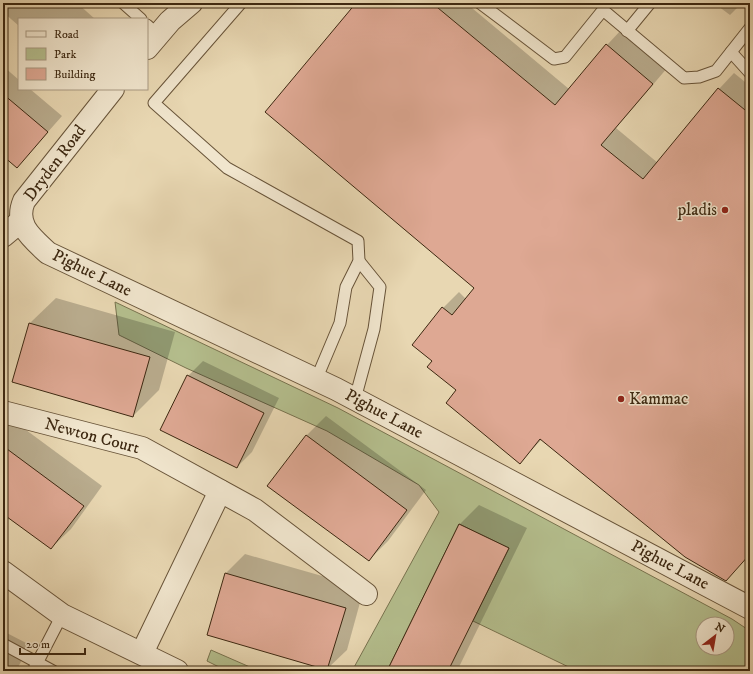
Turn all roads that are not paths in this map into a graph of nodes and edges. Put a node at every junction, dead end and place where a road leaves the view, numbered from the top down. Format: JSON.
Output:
{"nodes":[{"id":1,"x":123,"y":3,"type":"edge"},
{"id":2,"x":191,"y":3,"type":"edge"},
{"id":3,"x":241,"y":3,"type":"edge"},
{"id":4,"x":480,"y":3,"type":"edge"},
{"id":5,"x":650,"y":3,"type":"edge"},
{"id":6,"x":140,"y":18,"type":"edge"},
{"id":7,"x":750,"y":28,"type":"edge"},
{"id":8,"x":627,"y":31,"type":"junction"},
{"id":9,"x":151,"y":36,"type":"edge"},
{"id":10,"x":731,"y":52,"type":"junction"},
{"id":11,"x":750,"y":73,"type":"edge"},
{"id":12,"x":112,"y":90,"type":"edge"},
{"id":13,"x":21,"y":221,"type":"junction"},
{"id":14,"x":3,"y":236,"type":"edge"},
{"id":15,"x":359,"y":261,"type":"junction"},
{"id":16,"x":316,"y":380,"type":"junction"},
{"id":17,"x":355,"y":399,"type":"junction"},
{"id":18,"x":3,"y":412,"type":"edge"},
{"id":19,"x":220,"y":491,"type":"junction"},
{"id":20,"x":3,"y":572,"type":"edge"},
{"id":21,"x":366,"y":594,"type":"dead end"},
{"id":22,"x":750,"y":608,"type":"edge"},
{"id":23,"x":62,"y":615,"type":"junction"},
{"id":24,"x":3,"y":644,"type":"edge"},
{"id":25,"x":142,"y":653,"type":"junction"},
{"id":26,"x":35,"y":667,"type":"edge"},
{"id":27,"x":53,"y":671,"type":"edge"},
{"id":28,"x":177,"y":671,"type":"edge"}],
"edges":[{"from":1,"to":6,"type":"lane"},
{"from":2,"to":9,"type":"street"},
{"from":3,"to":15,"type":"lane"},
{"from":4,"to":8,"type":"lane"},
{"from":5,"to":8,"type":"lane"},
{"from":7,"to":10,"type":"lane"},
{"from":8,"to":10,"type":"lane"},
{"from":10,"to":11,"type":"lane"},
{"from":12,"to":13,"type":"street","name":"Dryden Road"},
{"from":13,"to":14,"type":"street","name":"Dryden Road"},
{"from":13,"to":16,"type":"street","name":"Pighue Lane"},
{"from":15,"to":16,"type":"lane"},
{"from":15,"to":17,"type":"lane"},
{"from":16,"to":17,"type":"street","name":"Pighue Lane"},
{"from":17,"to":22,"type":"street","name":"Pighue Lane"},
{"from":18,"to":19,"type":"street","name":"Newton Court"},
{"from":19,"to":21,"type":"street","name":"Newton Court"},
{"from":19,"to":25,"type":"street"},
{"from":20,"to":23,"type":"street"},
{"from":23,"to":25,"type":"street"},
{"from":23,"to":26,"type":"lane"},
{"from":24,"to":26,"type":"lane"},
{"from":25,"to":28,"type":"street"},
{"from":26,"to":27,"type":"lane"}]}
